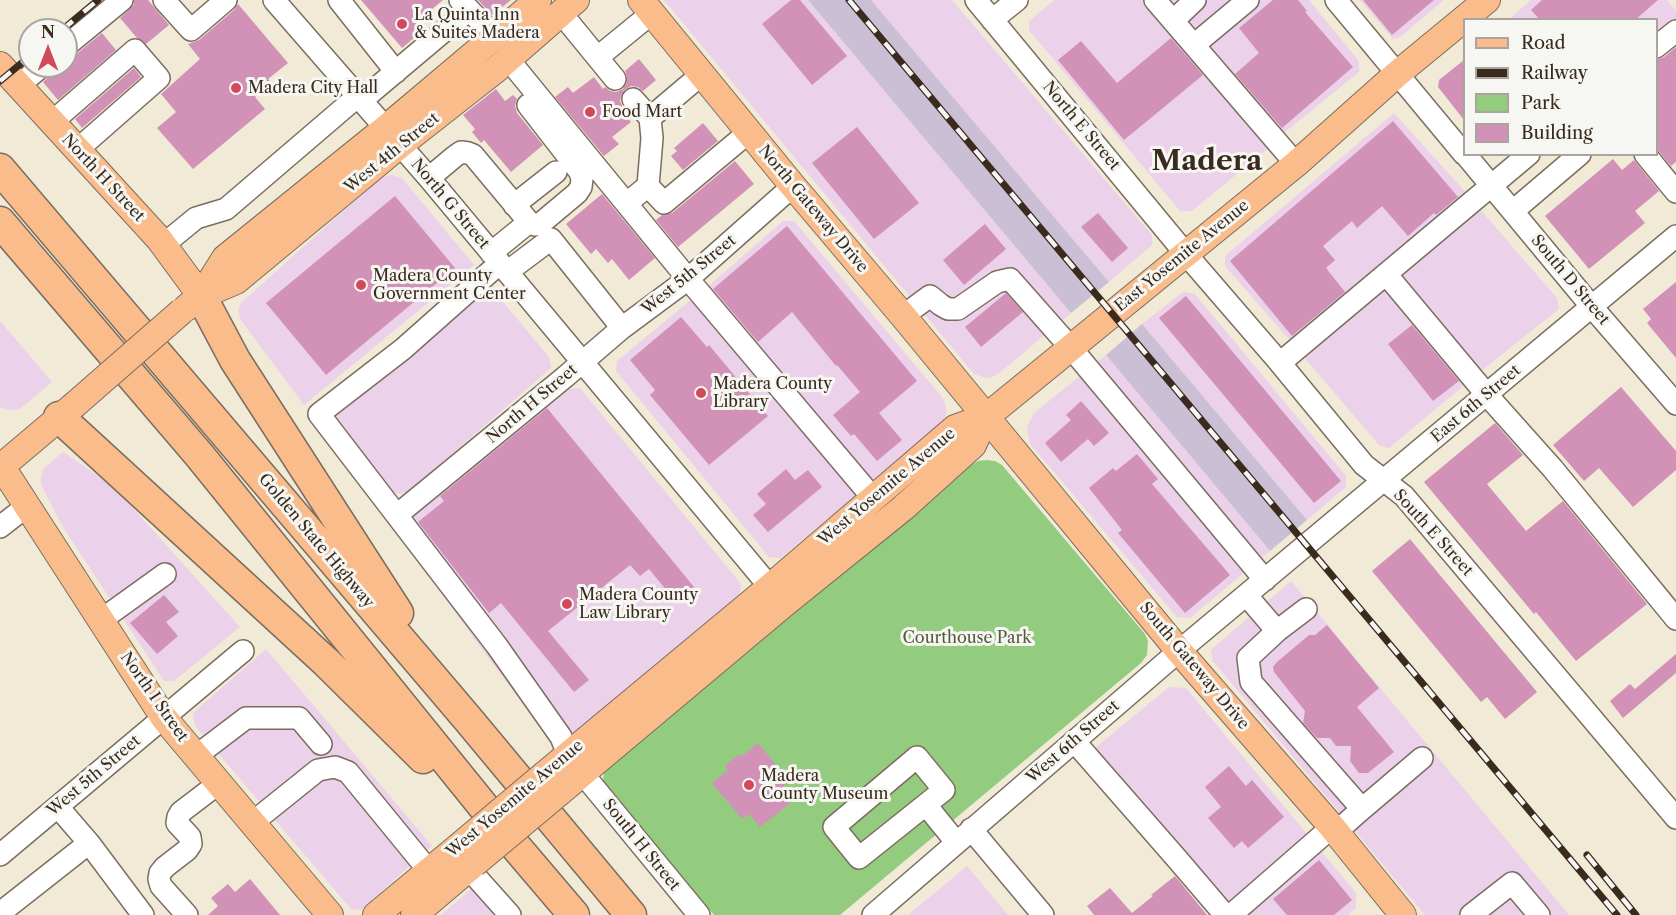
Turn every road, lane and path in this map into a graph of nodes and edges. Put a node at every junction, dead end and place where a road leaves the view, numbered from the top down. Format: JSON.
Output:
{"nodes":[{"id":1,"x":122,"y":0,"type":"edge"},
{"id":2,"x":164,"y":0,"type":"edge"},
{"id":3,"x":226,"y":0,"type":"edge"},
{"id":4,"x":274,"y":0,"type":"edge"},
{"id":5,"x":339,"y":0,"type":"edge"},
{"id":6,"x":538,"y":0,"type":"edge"},
{"id":7,"x":976,"y":0,"type":"edge"},
{"id":8,"x":1017,"y":0,"type":"edge"},
{"id":9,"x":1155,"y":0,"type":"edge"},
{"id":10,"x":1195,"y":0,"type":"edge"},
{"id":11,"x":1248,"y":0,"type":"edge"},
{"id":12,"x":1487,"y":0,"type":"edge"},
{"id":13,"x":1346,"y":4,"type":"edge"},
{"id":14,"x":464,"y":5,"type":"edge"},
{"id":15,"x":568,"y":6,"type":"edge"},
{"id":16,"x":646,"y":7,"type":"edge"},
{"id":17,"x":1465,"y":18,"type":"edge"},
{"id":18,"x":992,"y":20,"type":"junction"},
{"id":19,"x":1463,"y":20,"type":"edge"},
{"id":20,"x":1173,"y":21,"type":"junction"},
{"id":21,"x":1676,"y":31,"type":"edge"},
{"id":22,"x":78,"y":36,"type":"edge"},
{"id":23,"x":495,"y":37,"type":"junction"},
{"id":24,"x":1194,"y":45,"type":"junction"},
{"id":25,"x":1658,"y":45,"type":"edge"},
{"id":26,"x":598,"y":57,"type":"junction"},
{"id":27,"x":503,"y":63,"type":"junction"},
{"id":28,"x":0,"y":66,"type":"edge"},
{"id":29,"x":396,"y":72,"type":"junction"},
{"id":30,"x":702,"y":74,"type":"junction"},
{"id":31,"x":1397,"y":74,"type":"junction"},
{"id":32,"x":28,"y":78,"type":"edge"},
{"id":33,"x":615,"y":79,"type":"dead end"},
{"id":34,"x":18,"y":86,"type":"junction"},
{"id":35,"x":360,"y":98,"type":"junction"},
{"id":36,"x":633,"y":99,"type":"dead end"},
{"id":37,"x":650,"y":118,"type":"junction"},
{"id":38,"x":52,"y":122,"type":"junction"},
{"id":39,"x":749,"y":132,"type":"junction"},
{"id":40,"x":393,"y":136,"type":"junction"},
{"id":41,"x":77,"y":150,"type":"junction"},
{"id":42,"x":1463,"y":152,"type":"edge"},
{"id":43,"x":1467,"y":156,"type":"edge"},
{"id":44,"x":1527,"y":156,"type":"edge"},
{"id":45,"x":1578,"y":156,"type":"edge"},
{"id":46,"x":1647,"y":156,"type":"edge"},
{"id":47,"x":1296,"y":164,"type":"junction"},
{"id":48,"x":0,"y":169,"type":"edge"},
{"id":49,"x":556,"y":172,"type":"dead end"},
{"id":50,"x":429,"y":178,"type":"junction"},
{"id":51,"x":648,"y":186,"type":"junction"},
{"id":52,"x":793,"y":186,"type":"junction"},
{"id":53,"x":1492,"y":186,"type":"junction"},
{"id":54,"x":1676,"y":192,"type":"edge"},
{"id":55,"x":627,"y":203,"type":"junction"},
{"id":56,"x":514,"y":205,"type":"junction"},
{"id":57,"x":1513,"y":211,"type":"junction"},
{"id":58,"x":0,"y":222,"type":"edge"},
{"id":59,"x":529,"y":222,"type":"junction"},
{"id":60,"x":1676,"y":236,"type":"edge"},
{"id":61,"x":163,"y":245,"type":"junction"},
{"id":62,"x":1185,"y":253,"type":"junction"},
{"id":63,"x":499,"y":263,"type":"junction"},
{"id":64,"x":1386,"y":274,"type":"junction"},
{"id":65,"x":688,"y":279,"type":"junction"},
{"id":66,"x":192,"y":303,"type":"junction"},
{"id":67,"x":1592,"y":307,"type":"junction"},
{"id":68,"x":903,"y":316,"type":"junction"},
{"id":69,"x":622,"y":328,"type":"junction"},
{"id":70,"x":1071,"y":348,"type":"junction"},
{"id":71,"x":583,"y":362,"type":"junction"},
{"id":72,"x":1280,"y":363,"type":"junction"},
{"id":73,"x":1486,"y":395,"type":"junction"},
{"id":74,"x":1676,"y":404,"type":"edge"},
{"id":75,"x":66,"y":412,"type":"junction"},
{"id":76,"x":986,"y":417,"type":"junction"},
{"id":77,"x":0,"y":467,"type":"edge"},
{"id":78,"x":1384,"y":481,"type":"junction"},
{"id":79,"x":873,"y":498,"type":"junction"},
{"id":80,"x":27,"y":506,"type":"junction"},
{"id":81,"x":397,"y":515,"type":"junction"},
{"id":82,"x":0,"y":527,"type":"edge"},
{"id":83,"x":165,"y":574,"type":"dead end"},
{"id":84,"x":1271,"y":576,"type":"junction"},
{"id":85,"x":777,"y":595,"type":"junction"},
{"id":86,"x":1247,"y":596,"type":"junction"},
{"id":87,"x":1306,"y":609,"type":"dead end"},
{"id":88,"x":1676,"y":619,"type":"edge"},
{"id":89,"x":101,"y":620,"type":"junction"},
{"id":90,"x":1277,"y":632,"type":"junction"},
{"id":91,"x":243,"y":651,"type":"dead end"},
{"id":92,"x":1179,"y":651,"type":"junction"},
{"id":93,"x":164,"y":718,"type":"junction"},
{"id":94,"x":467,"y":718,"type":"junction"},
{"id":95,"x":1074,"y":741,"type":"junction"},
{"id":96,"x":321,"y":744,"type":"dead end"},
{"id":97,"x":196,"y":756,"type":"junction"},
{"id":98,"x":1422,"y":758,"type":"dead end"},
{"id":99,"x":575,"y":764,"type":"junction"},
{"id":100,"x":219,"y":783,"type":"junction"},
{"id":101,"x":926,"y":805,"type":"junction"},
{"id":102,"x":58,"y":807,"type":"junction"},
{"id":103,"x":1362,"y":809,"type":"junction"},
{"id":104,"x":1676,"y":818,"type":"edge"},
{"id":105,"x":252,"y":823,"type":"junction"},
{"id":106,"x":1334,"y":829,"type":"junction"},
{"id":107,"x":964,"y":835,"type":"junction"},
{"id":108,"x":89,"y":843,"type":"junction"},
{"id":109,"x":517,"y":848,"type":"junction"},
{"id":110,"x":0,"y":855,"type":"edge"},
{"id":111,"x":467,"y":860,"type":"junction"},
{"id":112,"x":429,"y":871,"type":"junction"},
{"id":113,"x":1392,"y":911,"type":"edge"},
{"id":114,"x":0,"y":913,"type":"edge"},
{"id":115,"x":143,"y":915,"type":"edge"},
{"id":116,"x":187,"y":915,"type":"edge"},
{"id":117,"x":330,"y":915,"type":"edge"},
{"id":118,"x":376,"y":915,"type":"edge"},
{"id":119,"x":414,"y":915,"type":"edge"},
{"id":120,"x":510,"y":915,"type":"edge"},
{"id":121,"x":574,"y":915,"type":"edge"},
{"id":122,"x":631,"y":915,"type":"edge"},
{"id":123,"x":699,"y":915,"type":"edge"},
{"id":124,"x":873,"y":915,"type":"edge"},
{"id":125,"x":1043,"y":915,"type":"edge"},
{"id":126,"x":1225,"y":915,"type":"edge"},
{"id":127,"x":1231,"y":915,"type":"edge"},
{"id":128,"x":1471,"y":915,"type":"edge"},
{"id":129,"x":1539,"y":915,"type":"edge"}],
"edges":[{"from":1,"to":22,"type":"street"},
{"from":2,"to":3,"type":"street"},
{"from":4,"to":35,"type":"street","name":"North G Street"},
{"from":5,"to":29,"type":"street"},
{"from":6,"to":23,"type":"main road","name":"West 4th Street"},
{"from":7,"to":18,"type":"street","name":"North E Street"},
{"from":8,"to":18,"type":"street"},
{"from":9,"to":20,"type":"street"},
{"from":10,"to":20,"type":"street"},
{"from":11,"to":24,"type":"street"},
{"from":12,"to":17,"type":"main road","name":"East Yosemite Avenue"},
{"from":13,"to":31,"type":"street","name":"South D Street"},
{"from":14,"to":23,"type":"street"},
{"from":14,"to":29,"type":"street"},
{"from":15,"to":26,"type":"street"},
{"from":15,"to":27,"type":"main road","name":"West 4th Street"},
{"from":16,"to":26,"type":"street"},
{"from":16,"to":30,"type":"main road","name":"North Gateway Drive"},
{"from":18,"to":62,"type":"street","name":"North E Street"},
{"from":19,"to":31,"type":"main road","name":"East Yosemite Avenue"},
{"from":20,"to":24,"type":"street"},
{"from":21,"to":25,"type":"street"},
{"from":23,"to":40,"type":"main road","name":"West 4th Street"},
{"from":24,"to":47,"type":"street"},
{"from":26,"to":33,"type":"street"},
{"from":27,"to":40,"type":"main road","name":"West 4th Street"},
{"from":27,"to":55,"type":"street"},
{"from":27,"to":59,"type":"street"},
{"from":28,"to":34,"type":"main road","name":"North H Street"},
{"from":29,"to":35,"type":"street"},
{"from":30,"to":37,"type":"street"},
{"from":30,"to":39,"type":"main road","name":"North Gateway Drive"},
{"from":31,"to":42,"type":"street","name":"South D Street"},
{"from":31,"to":47,"type":"main road","name":"East Yosemite Avenue"},
{"from":32,"to":34,"type":"street"},
{"from":34,"to":38,"type":"main road","name":"North H Street"},
{"from":35,"to":40,"type":"street","name":"North G Street"},
{"from":35,"to":61,"type":"street"},
{"from":36,"to":37,"type":"street"},
{"from":37,"to":51,"type":"street"},
{"from":38,"to":41,"type":"main road","name":"North H Street"},
{"from":38,"to":41,"type":"street"},
{"from":39,"to":51,"type":"street"},
{"from":39,"to":52,"type":"main road","name":"North Gateway Drive"},
{"from":40,"to":50,"type":"street","name":"North G Street"},
{"from":40,"to":66,"type":"main road","name":"West 4th Street"},
{"from":41,"to":61,"type":"main road","name":"North H Street"},
{"from":43,"to":53,"type":"street","name":"South D Street"},
{"from":44,"to":53,"type":"street"},
{"from":45,"to":57,"type":"street"},
{"from":46,"to":54,"type":"street"},
{"from":47,"to":62,"type":"main road","name":"East Yosemite Avenue"},
{"from":48,"to":94,"type":"highway","name":"Golden State Highway"},
{"from":49,"to":56,"type":"street"},
{"from":50,"to":56,"type":"street"},
{"from":50,"to":63,"type":"street","name":"North G Street"},
{"from":51,"to":55,"type":"street"},
{"from":52,"to":65,"type":"street","name":"West 5th Street"},
{"from":52,"to":68,"type":"main road","name":"North Gateway Drive"},
{"from":53,"to":57,"type":"street","name":"South D Street"},
{"from":53,"to":64,"type":"street"},
{"from":55,"to":65,"type":"street"},
{"from":56,"to":59,"type":"street"},
{"from":57,"to":67,"type":"street","name":"South D Street"},
{"from":58,"to":109,"type":"highway"},
{"from":59,"to":63,"type":"street"},
{"from":60,"to":67,"type":"street","name":"East 6th Street"},
{"from":61,"to":66,"type":"main road","name":"North H Street"},
{"from":62,"to":70,"type":"main road","name":"East Yosemite Avenue"},
{"from":62,"to":72,"type":"street","name":"South E Street"},
{"from":63,"to":69,"type":"street"},
{"from":63,"to":71,"type":"street","name":"North G Street"},
{"from":63,"to":81,"type":"street","name":"South H Street"},
{"from":64,"to":72,"type":"street"},
{"from":64,"to":73,"type":"street"},
{"from":65,"to":69,"type":"street","name":"West 5th Street"},
{"from":65,"to":79,"type":"street"},
{"from":66,"to":75,"type":"main road","name":"West 4th Street","bridge":true},
{"from":66,"to":94,"type":"highway"},
{"from":67,"to":73,"type":"street","name":"East 6th Street"},
{"from":67,"to":74,"type":"street","name":"South D Street"},
{"from":68,"to":70,"type":"street"},
{"from":68,"to":76,"type":"main road","name":"North Gateway Drive"},
{"from":69,"to":71,"type":"street","name":"West 5th Street"},
{"from":70,"to":76,"type":"main road","name":"East Yosemite Avenue"},
{"from":70,"to":84,"type":"street"},
{"from":71,"to":81,"type":"street","name":"North H Street"},
{"from":71,"to":85,"type":"street","name":"North G Street"},
{"from":72,"to":78,"type":"street","name":"South E Street"},
{"from":73,"to":78,"type":"street","name":"East 6th Street"},
{"from":73,"to":88,"type":"street"},
{"from":75,"to":77,"type":"main road","name":"West 4th Street"},
{"from":75,"to":109,"type":"highway"},
{"from":76,"to":79,"type":"main road","name":"West Yosemite Avenue"},
{"from":76,"to":85,"type":"main road","name":"West Yosemite Avenue"},
{"from":76,"to":92,"type":"main road","name":"South Gateway Drive"},
{"from":77,"to":80,"type":"main road","name":"North I Street"},
{"from":78,"to":84,"type":"street","name":"East 6th Street"},
{"from":78,"to":104,"type":"street","name":"South E Street"},
{"from":79,"to":85,"type":"main road","name":"West Yosemite Avenue"},
{"from":80,"to":82,"type":"street"},
{"from":80,"to":89,"type":"main road","name":"North I Street"},
{"from":81,"to":99,"type":"street","name":"South H Street"},
{"from":83,"to":89,"type":"street"},
{"from":84,"to":86,"type":"street","name":"West 6th Street"},
{"from":85,"to":99,"type":"main road","name":"West Yosemite Avenue"},
{"from":86,"to":90,"type":"street"},
{"from":86,"to":92,"type":"street","name":"West 6th Street"},
{"from":87,"to":90,"type":"street"},
{"from":89,"to":93,"type":"main road","name":"North I Street"},
{"from":90,"to":103,"type":"street"},
{"from":91,"to":93,"type":"street","name":"West 5th Street"},
{"from":92,"to":95,"type":"street","name":"West 6th Street"},
{"from":92,"to":106,"type":"main road","name":"South Gateway Drive"},
{"from":93,"to":97,"type":"main road","name":"North I Street"},
{"from":93,"to":102,"type":"street","name":"West 5th Street"},
{"from":94,"to":122,"type":"highway","name":"Golden State Highway"},
{"from":95,"to":107,"type":"street","name":"West 6th Street"},
{"from":95,"to":126,"type":"street"},
{"from":96,"to":97,"type":"street"},
{"from":97,"to":100,"type":"main road","name":"North I Street"},
{"from":98,"to":103,"type":"street"},
{"from":99,"to":111,"type":"main road","name":"West Yosemite Avenue","bridge":true},
{"from":99,"to":123,"type":"street","name":"South H Street"},
{"from":100,"to":105,"type":"main road","name":"North I Street"},
{"from":100,"to":116,"type":"street"},
{"from":101,"to":101,"type":"street"},
{"from":101,"to":107,"type":"street"},
{"from":102,"to":108,"type":"street"},
{"from":102,"to":110,"type":"street","name":"West 5th Street"},
{"from":103,"to":106,"type":"street"},
{"from":105,"to":112,"type":"street"},
{"from":105,"to":117,"type":"main road","name":"North I Street"},
{"from":106,"to":113,"type":"main road","name":"South Gateway Drive"},
{"from":106,"to":127,"type":"street"},
{"from":107,"to":124,"type":"street","name":"West 6th Street"},
{"from":107,"to":125,"type":"street"},
{"from":108,"to":114,"type":"street"},
{"from":108,"to":115,"type":"street"},
{"from":109,"to":121,"type":"highway"},
{"from":111,"to":112,"type":"main road","name":"West Yosemite Avenue"},
{"from":111,"to":119,"type":"main road","name":"West Yosemite Avenue"},
{"from":111,"to":120,"type":"street"},
{"from":112,"to":118,"type":"main road","name":"West Yosemite Avenue"},
{"from":128,"to":129,"type":"street"}]}
